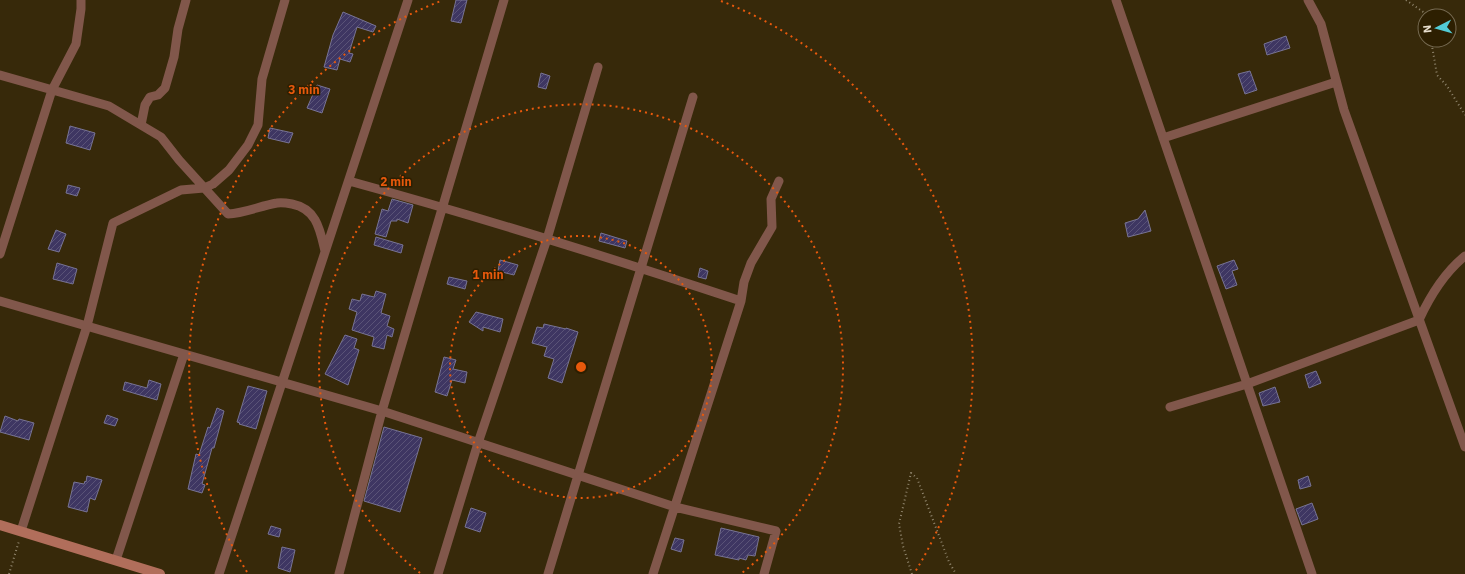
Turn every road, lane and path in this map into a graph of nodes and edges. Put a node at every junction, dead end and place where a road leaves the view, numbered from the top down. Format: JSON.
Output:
{"nodes":[{"id":1,"x":81,"y":0,"type":"edge"},
{"id":2,"x":186,"y":0,"type":"edge"},
{"id":3,"x":285,"y":0,"type":"edge"},
{"id":4,"x":408,"y":0,"type":"edge"},
{"id":5,"x":504,"y":0,"type":"edge"},
{"id":6,"x":1116,"y":0,"type":"edge"},
{"id":7,"x":1308,"y":0,"type":"edge"},
{"id":8,"x":1406,"y":0,"type":"edge"},
{"id":9,"x":1417,"y":8,"type":"edge"},
{"id":10,"x":1432,"y":48,"type":"edge"},
{"id":11,"x":598,"y":67,"type":"dead end"},
{"id":12,"x":0,"y":75,"type":"edge"},
{"id":13,"x":1336,"y":82,"type":"junction"},
{"id":14,"x":52,"y":90,"type":"junction"},
{"id":15,"x":693,"y":98,"type":"dead end"},
{"id":16,"x":1465,"y":115,"type":"edge"},
{"id":17,"x":141,"y":125,"type":"junction"},
{"id":18,"x":1163,"y":138,"type":"junction"},
{"id":19,"x":349,"y":181,"type":"junction"},
{"id":20,"x":779,"y":181,"type":"dead end"},
{"id":21,"x":204,"y":188,"type":"junction"},
{"id":22,"x":443,"y":207,"type":"junction"},
{"id":23,"x":547,"y":239,"type":"junction"},
{"id":24,"x":325,"y":252,"type":"junction"},
{"id":25,"x":0,"y":254,"type":"edge"},
{"id":26,"x":1465,"y":256,"type":"edge"},
{"id":27,"x":641,"y":268,"type":"junction"},
{"id":28,"x":0,"y":301,"type":"edge"},
{"id":29,"x":741,"y":301,"type":"junction"},
{"id":30,"x":1420,"y":320,"type":"junction"},
{"id":31,"x":87,"y":326,"type":"junction"},
{"id":32,"x":184,"y":354,"type":"junction"},
{"id":33,"x":282,"y":382,"type":"junction"},
{"id":34,"x":1247,"y":384,"type":"junction"},
{"id":35,"x":1170,"y":407,"type":"dead end"},
{"id":36,"x":382,"y":411,"type":"junction"},
{"id":37,"x":478,"y":443,"type":"junction"},
{"id":38,"x":1465,"y":447,"type":"edge"},
{"id":39,"x":579,"y":476,"type":"junction"},
{"id":40,"x":675,"y":507,"type":"junction"},
{"id":41,"x":0,"y":525,"type":"edge"},
{"id":42,"x":21,"y":531,"type":"junction"},
{"id":43,"x":116,"y":560,"type":"junction"},
{"id":44,"x":9,"y":574,"type":"edge"},
{"id":45,"x":160,"y":574,"type":"edge"},
{"id":46,"x":219,"y":574,"type":"edge"},
{"id":47,"x":339,"y":574,"type":"edge"},
{"id":48,"x":438,"y":574,"type":"edge"},
{"id":49,"x":548,"y":574,"type":"edge"},
{"id":50,"x":654,"y":574,"type":"edge"},
{"id":51,"x":764,"y":574,"type":"edge"},
{"id":52,"x":912,"y":574,"type":"edge"},
{"id":53,"x":956,"y":574,"type":"edge"},
{"id":54,"x":1312,"y":574,"type":"edge"}],
"edges":[{"from":1,"to":14,"type":"street"},
{"from":2,"to":17,"type":"street"},
{"from":3,"to":21,"type":"street"},
{"from":4,"to":19,"type":"street"},
{"from":5,"to":22,"type":"street"},
{"from":6,"to":18,"type":"street"},
{"from":7,"to":13,"type":"street"},
{"from":8,"to":9,"type":"path"},
{"from":10,"to":16,"type":"path"},
{"from":11,"to":23,"type":"street"},
{"from":12,"to":14,"type":"street"},
{"from":13,"to":18,"type":"street"},
{"from":13,"to":30,"type":"street"},
{"from":14,"to":17,"type":"street"},
{"from":14,"to":25,"type":"street"},
{"from":15,"to":27,"type":"street"},
{"from":17,"to":21,"type":"street"},
{"from":18,"to":34,"type":"street"},
{"from":19,"to":22,"type":"street"},
{"from":19,"to":24,"type":"street"},
{"from":20,"to":29,"type":"street"},
{"from":21,"to":24,"type":"street"},
{"from":21,"to":31,"type":"street"},
{"from":22,"to":23,"type":"street"},
{"from":22,"to":36,"type":"street"},
{"from":23,"to":27,"type":"street"},
{"from":23,"to":37,"type":"street"},
{"from":24,"to":33,"type":"street"},
{"from":26,"to":30,"type":"street"},
{"from":27,"to":29,"type":"street"},
{"from":27,"to":39,"type":"street"},
{"from":28,"to":31,"type":"street"},
{"from":29,"to":40,"type":"street"},
{"from":30,"to":34,"type":"street"},
{"from":30,"to":38,"type":"street"},
{"from":31,"to":32,"type":"street"},
{"from":31,"to":42,"type":"street"},
{"from":32,"to":33,"type":"street"},
{"from":32,"to":43,"type":"street"},
{"from":33,"to":36,"type":"street"},
{"from":33,"to":46,"type":"street"},
{"from":34,"to":35,"type":"street"},
{"from":34,"to":54,"type":"street"},
{"from":36,"to":37,"type":"street"},
{"from":36,"to":47,"type":"street"},
{"from":37,"to":39,"type":"street"},
{"from":37,"to":48,"type":"street"},
{"from":39,"to":40,"type":"street"},
{"from":39,"to":49,"type":"street"},
{"from":40,"to":50,"type":"street"},
{"from":40,"to":51,"type":"street"},
{"from":41,"to":42,"type":"street"},
{"from":42,"to":43,"type":"street"},
{"from":42,"to":44,"type":"path"},
{"from":43,"to":45,"type":"street"},
{"from":52,"to":53,"type":"path"}]}
